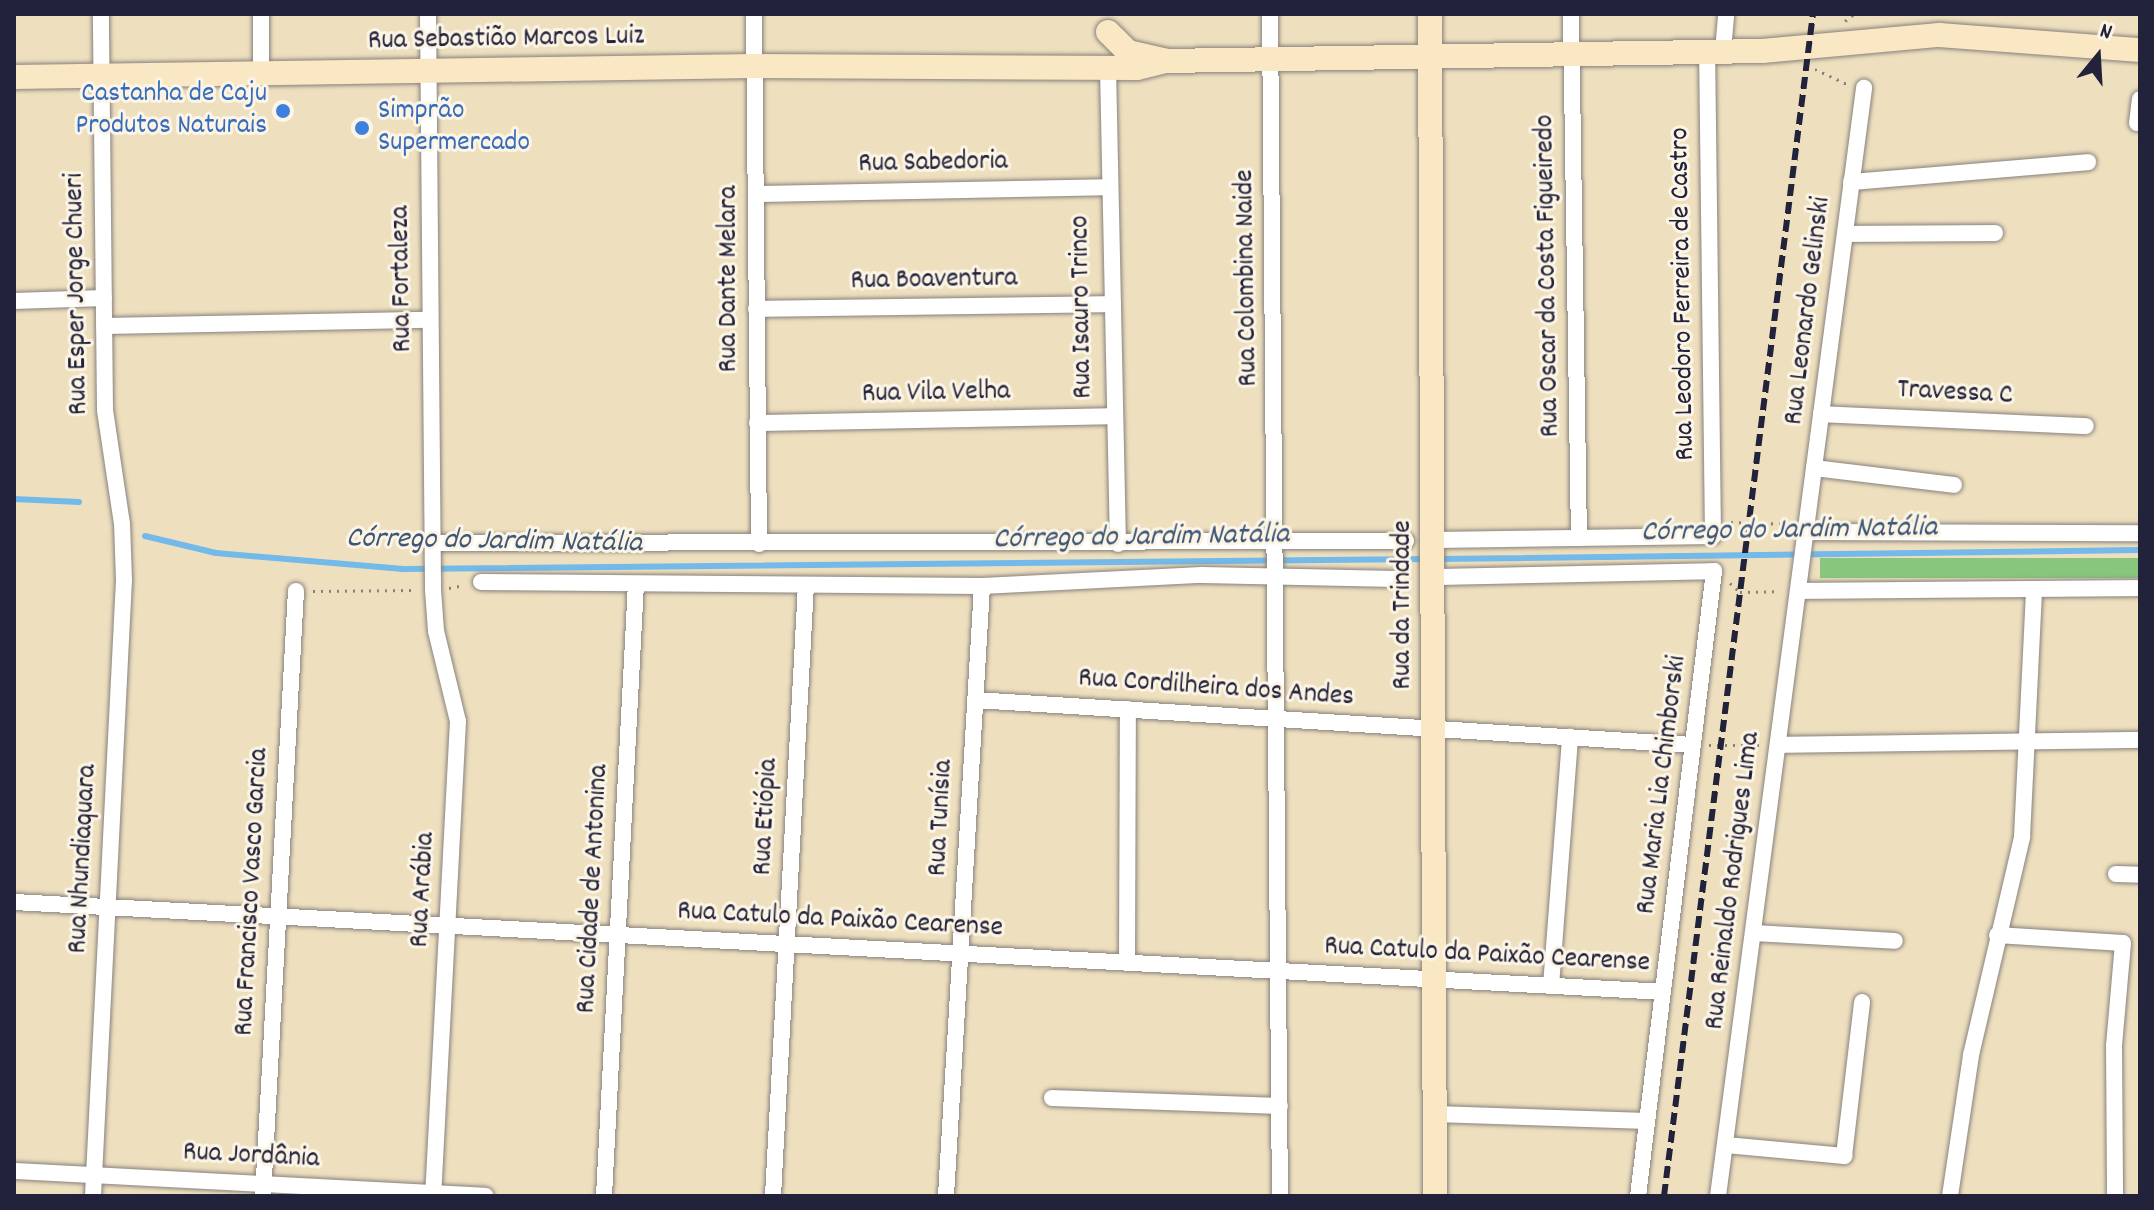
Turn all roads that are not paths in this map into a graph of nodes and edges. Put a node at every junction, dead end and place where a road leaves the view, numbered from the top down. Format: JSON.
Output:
{"nodes":[{"id":1,"x":101,"y":14,"type":"edge"},
{"id":2,"x":261,"y":14,"type":"edge"},
{"id":3,"x":428,"y":14,"type":"edge"},
{"id":4,"x":754,"y":14,"type":"edge"},
{"id":5,"x":1270,"y":14,"type":"edge"},
{"id":6,"x":1430,"y":14,"type":"edge"},
{"id":7,"x":1571,"y":14,"type":"edge"},
{"id":8,"x":1726,"y":14,"type":"edge"},
{"id":9,"x":1108,"y":23,"type":"edge"},
{"id":10,"x":2140,"y":50,"type":"edge"},
{"id":11,"x":1715,"y":51,"type":"junction"},
{"id":12,"x":1571,"y":53,"type":"junction"},
{"id":13,"x":1430,"y":56,"type":"junction"},
{"id":14,"x":1270,"y":58,"type":"junction"},
{"id":15,"x":1166,"y":61,"type":"junction"},
{"id":16,"x":1046,"y":64,"type":"junction"},
{"id":17,"x":755,"y":66,"type":"junction"},
{"id":18,"x":1108,"y":68,"type":"junction"},
{"id":19,"x":426,"y":71,"type":"junction"},
{"id":20,"x":261,"y":73,"type":"junction"},
{"id":21,"x":102,"y":76,"type":"junction"},
{"id":22,"x":14,"y":77,"type":"edge"},
{"id":23,"x":1864,"y":88,"type":"road end"},
{"id":24,"x":2140,"y":99,"type":"edge"},
{"id":25,"x":2137,"y":123,"type":"dead end"},
{"id":26,"x":2088,"y":162,"type":"dead end"},
{"id":27,"x":1851,"y":182,"type":"junction"},
{"id":28,"x":1110,"y":187,"type":"junction"},
{"id":29,"x":756,"y":194,"type":"junction"},
{"id":30,"x":1995,"y":233,"type":"dead end"},
{"id":31,"x":1845,"y":234,"type":"junction"},
{"id":32,"x":104,"y":298,"type":"junction"},
{"id":33,"x":14,"y":301,"type":"edge"},
{"id":34,"x":1113,"y":304,"type":"junction"},
{"id":35,"x":756,"y":309,"type":"junction"},
{"id":36,"x":429,"y":320,"type":"junction"},
{"id":37,"x":104,"y":326,"type":"junction"},
{"id":38,"x":1821,"y":414,"type":"junction"},
{"id":39,"x":1115,"y":416,"type":"junction"},
{"id":40,"x":757,"y":423,"type":"junction"},
{"id":41,"x":2086,"y":426,"type":"dead end"},
{"id":42,"x":1814,"y":468,"type":"junction"},
{"id":43,"x":1954,"y":485,"type":"dead end"},
{"id":44,"x":122,"y":524,"type":"joint"},
{"id":45,"x":1806,"y":532,"type":"junction"},
{"id":46,"x":2140,"y":533,"type":"edge"},
{"id":47,"x":1579,"y":538,"type":"junction"},
{"id":48,"x":1435,"y":540,"type":"junction"},
{"id":49,"x":1406,"y":541,"type":"dead end"},
{"id":50,"x":1277,"y":542,"type":"junction"},
{"id":51,"x":432,"y":543,"type":"junction"},
{"id":52,"x":759,"y":544,"type":"junction"},
{"id":53,"x":1118,"y":544,"type":"junction"},
{"id":54,"x":1801,"y":573,"type":"joint"},
{"id":55,"x":1278,"y":577,"type":"junction"},
{"id":56,"x":1435,"y":577,"type":"junction"},
{"id":57,"x":1397,"y":579,"type":"dead end"},
{"id":58,"x":481,"y":582,"type":"road end"},
{"id":59,"x":636,"y":584,"type":"junction"},
{"id":60,"x":806,"y":585,"type":"junction"},
{"id":61,"x":982,"y":586,"type":"junction"},
{"id":62,"x":2140,"y":588,"type":"edge"},
{"id":63,"x":2034,"y":589,"type":"junction"},
{"id":64,"x":433,"y":590,"type":"joint"},
{"id":65,"x":296,"y":591,"type":"road end"},
{"id":66,"x":1798,"y":591,"type":"junction"},
{"id":67,"x":975,"y":700,"type":"junction"},
{"id":68,"x":1128,"y":709,"type":"junction"},
{"id":69,"x":1278,"y":719,"type":"junction"},
{"id":70,"x":1434,"y":728,"type":"junction"},
{"id":71,"x":1570,"y":737,"type":"junction"},
{"id":72,"x":2140,"y":740,"type":"edge"},
{"id":73,"x":2027,"y":742,"type":"junction"},
{"id":74,"x":1693,"y":745,"type":"junction"},
{"id":75,"x":1778,"y":745,"type":"junction"},
{"id":76,"x":2116,"y":874,"type":"dead end"},
{"id":77,"x":2140,"y":875,"type":"edge"},
{"id":78,"x":14,"y":902,"type":"edge"},
{"id":79,"x":108,"y":907,"type":"junction"},
{"id":80,"x":278,"y":917,"type":"junction"},
{"id":81,"x":448,"y":926,"type":"junction"},
{"id":82,"x":1754,"y":933,"type":"junction"},
{"id":83,"x":617,"y":935,"type":"junction"},
{"id":84,"x":1997,"y":935,"type":"junction"},
{"id":85,"x":1895,"y":941,"type":"dead end"},
{"id":86,"x":786,"y":944,"type":"junction"},
{"id":87,"x":961,"y":954,"type":"junction"},
{"id":88,"x":1127,"y":963,"type":"junction"},
{"id":89,"x":1280,"y":971,"type":"junction"},
{"id":90,"x":1435,"y":979,"type":"junction"},
{"id":91,"x":1551,"y":986,"type":"junction"},
{"id":92,"x":1663,"y":992,"type":"junction"},
{"id":93,"x":1862,"y":1002,"type":"dead end"},
{"id":94,"x":1052,"y":1098,"type":"dead end"},
{"id":95,"x":1280,"y":1106,"type":"junction"},
{"id":96,"x":1435,"y":1114,"type":"junction"},
{"id":97,"x":1647,"y":1121,"type":"junction"},
{"id":98,"x":1726,"y":1145,"type":"junction"},
{"id":99,"x":14,"y":1171,"type":"edge"},
{"id":100,"x":94,"y":1175,"type":"junction"},
{"id":101,"x":263,"y":1190,"type":"edge"},
{"id":102,"x":433,"y":1195,"type":"edge"},
{"id":103,"x":93,"y":1196,"type":"edge"},
{"id":104,"x":485,"y":1196,"type":"edge"},
{"id":105,"x":604,"y":1196,"type":"edge"},
{"id":106,"x":773,"y":1196,"type":"edge"},
{"id":107,"x":946,"y":1196,"type":"edge"},
{"id":108,"x":1280,"y":1196,"type":"edge"},
{"id":109,"x":1435,"y":1196,"type":"edge"},
{"id":110,"x":1638,"y":1196,"type":"edge"},
{"id":111,"x":1718,"y":1196,"type":"edge"},
{"id":112,"x":1950,"y":1196,"type":"edge"},
{"id":113,"x":2115,"y":1196,"type":"edge"}],
"edges":[{"from":1,"to":21,"type":"street","name":"Rua Esper Jorge Chueri"},
{"from":2,"to":20,"type":"street"},
{"from":3,"to":19,"type":"street","name":"Rua Fortaleza"},
{"from":4,"to":17,"type":"street","name":"Rua Dante Melara"},
{"from":5,"to":14,"type":"street","name":"Rua Colombina Naide"},
{"from":6,"to":13,"type":"main road","name":"Rua da Trindade"},
{"from":7,"to":12,"type":"street","name":"Rua Oscar da Costa Figueiredo"},
{"from":8,"to":11,"type":"street","name":"Rua Leodoro Ferreira de Castro"},
{"from":9,"to":15,"type":"main road","name":"Rua Sebastião Marcos Luiz"},
{"from":9,"to":16,"type":"main road","name":"Rua Sebastião Marcos Luiz"},
{"from":10,"to":11,"type":"main road","name":"Rua Sebastião Marcos Luiz"},
{"from":11,"to":12,"type":"main road","name":"Rua Sebastião Marcos Luiz"},
{"from":11,"to":47,"type":"street","name":"Rua Leodoro Ferreira de Castro"},
{"from":12,"to":13,"type":"main road","name":"Rua Sebastião Marcos Luiz"},
{"from":12,"to":47,"type":"street","name":"Rua Oscar da Costa Figueiredo"},
{"from":13,"to":14,"type":"main road","name":"Rua Sebastião Marcos Luiz"},
{"from":13,"to":48,"type":"main road","name":"Rua da Trindade"},
{"from":14,"to":15,"type":"main road","name":"Rua Sebastião Marcos Luiz"},
{"from":14,"to":50,"type":"street","name":"Rua Colombina Naide"},
{"from":15,"to":18,"type":"main road","name":"Rua Sebastião Marcos Luiz"},
{"from":16,"to":17,"type":"main road","name":"Rua Sebastião Marcos Luiz"},
{"from":16,"to":18,"type":"main road","name":"Rua Sebastião Marcos Luiz"},
{"from":17,"to":19,"type":"main road","name":"Rua Sebastião Marcos Luiz"},
{"from":17,"to":29,"type":"street","name":"Rua Dante Melara"},
{"from":18,"to":28,"type":"street","name":"Rua Isauro Trinco"},
{"from":19,"to":20,"type":"main road","name":"Rua Sebastião Marcos Luiz"},
{"from":19,"to":36,"type":"street","name":"Rua Fortaleza"},
{"from":20,"to":21,"type":"main road","name":"Rua Sebastião Marcos Luiz"},
{"from":21,"to":22,"type":"main road","name":"Rua Sebastião Marcos Luiz"},
{"from":21,"to":32,"type":"street","name":"Rua Esper Jorge Chueri"},
{"from":23,"to":27,"type":"street","name":"Rua Leonardo Gelinski"},
{"from":24,"to":25,"type":"street"},
{"from":26,"to":27,"type":"street"},
{"from":27,"to":31,"type":"street","name":"Rua Leonardo Gelinski"},
{"from":28,"to":29,"type":"street","name":"Rua Sabedoria"},
{"from":28,"to":34,"type":"street","name":"Rua Isauro Trinco"},
{"from":29,"to":35,"type":"street","name":"Rua Dante Melara"},
{"from":30,"to":31,"type":"street"},
{"from":31,"to":38,"type":"street","name":"Rua Leonardo Gelinski"},
{"from":32,"to":33,"type":"street"},
{"from":32,"to":37,"type":"street","name":"Rua Esper Jorge Chueri"},
{"from":34,"to":35,"type":"street","name":"Rua Boaventura"},
{"from":34,"to":39,"type":"street","name":"Rua Isauro Trinco"},
{"from":35,"to":40,"type":"street","name":"Rua Dante Melara"},
{"from":36,"to":37,"type":"street"},
{"from":36,"to":51,"type":"street","name":"Rua Fortaleza"},
{"from":37,"to":44,"type":"street","name":"Rua Esper Jorge Chueri"},
{"from":38,"to":41,"type":"street","name":"Travessa C"},
{"from":38,"to":42,"type":"street","name":"Rua Leonardo Gelinski"},
{"from":39,"to":40,"type":"street","name":"Rua Vila Velha"},
{"from":39,"to":53,"type":"street","name":"Rua Isauro Trinco"},
{"from":40,"to":52,"type":"street","name":"Rua Dante Melara"},
{"from":42,"to":43,"type":"street"},
{"from":42,"to":45,"type":"street","name":"Rua Leonardo Gelinski"},
{"from":44,"to":79,"type":"street","name":"Rua Nhundiaquara"},
{"from":45,"to":46,"type":"street"},
{"from":45,"to":54,"type":"street","name":"Rua Leonardo Gelinski"},
{"from":47,"to":48,"type":"street"},
{"from":48,"to":56,"type":"main road","name":"Rua da Trindade"},
{"from":49,"to":50,"type":"street"},
{"from":50,"to":53,"type":"street"},
{"from":50,"to":55,"type":"street","name":"Rua Colombina Naide"},
{"from":51,"to":52,"type":"street"},
{"from":51,"to":64,"type":"street","name":"Rua Fortaleza"},
{"from":52,"to":53,"type":"street"},
{"from":54,"to":66,"type":"street","name":"Rua Reinaldo Rodrigues Lima"},
{"from":55,"to":57,"type":"street"},
{"from":55,"to":61,"type":"street"},
{"from":55,"to":69,"type":"street","name":"Rua Colombina Naide"},
{"from":56,"to":70,"type":"main road","name":"Rua da Trindade"},
{"from":56,"to":74,"type":"street","name":"Rua Maria Lia Chimborski"},
{"from":58,"to":59,"type":"street"},
{"from":59,"to":60,"type":"street"},
{"from":59,"to":83,"type":"street","name":"Rua Cidade de Antonina"},
{"from":60,"to":61,"type":"street"},
{"from":60,"to":86,"type":"street","name":"Rua Etiópia"},
{"from":61,"to":67,"type":"street","name":"Rua Tunísia"},
{"from":62,"to":63,"type":"street"},
{"from":63,"to":66,"type":"street"},
{"from":63,"to":73,"type":"street"},
{"from":64,"to":81,"type":"street","name":"Rua Arábia"},
{"from":65,"to":80,"type":"street","name":"Rua Francisco Vasco Garcia"},
{"from":66,"to":75,"type":"street","name":"Rua Reinaldo Rodrigues Lima"},
{"from":67,"to":68,"type":"street","name":"Rua Cordilheira dos Andes"},
{"from":67,"to":87,"type":"street","name":"Rua Tunísia"},
{"from":68,"to":69,"type":"street","name":"Rua Cordilheira dos Andes"},
{"from":68,"to":88,"type":"street"},
{"from":69,"to":70,"type":"street","name":"Rua Cordilheira dos Andes"},
{"from":69,"to":89,"type":"street","name":"Rua Colombina Naide"},
{"from":70,"to":71,"type":"street","name":"Rua Cordilheira dos Andes"},
{"from":70,"to":90,"type":"main road","name":"Rua da Trindade"},
{"from":71,"to":74,"type":"street","name":"Rua Cordilheira dos Andes"},
{"from":71,"to":91,"type":"street"},
{"from":72,"to":73,"type":"street"},
{"from":73,"to":75,"type":"street"},
{"from":73,"to":84,"type":"street"},
{"from":74,"to":92,"type":"street","name":"Rua Maria Lia Chimborski"},
{"from":75,"to":82,"type":"street","name":"Rua Reinaldo Rodrigues Lima"},
{"from":76,"to":77,"type":"street"},
{"from":78,"to":79,"type":"street","name":"Rua Catulo da Paixão Cearense"},
{"from":79,"to":80,"type":"street","name":"Rua Catulo da Paixão Cearense"},
{"from":79,"to":100,"type":"street","name":"Rua Nhundiaquara"},
{"from":80,"to":81,"type":"street","name":"Rua Catulo da Paixão Cearense"},
{"from":80,"to":101,"type":"street","name":"Rua Francisco Vasco Garcia"},
{"from":81,"to":83,"type":"street","name":"Rua Catulo da Paixão Cearense"},
{"from":81,"to":102,"type":"street","name":"Rua Arábia"},
{"from":82,"to":85,"type":"street"},
{"from":82,"to":98,"type":"street","name":"Rua Reinaldo Rodrigues Lima"},
{"from":83,"to":86,"type":"street","name":"Rua Catulo da Paixão Cearense"},
{"from":83,"to":105,"type":"street","name":"Rua Cidade de Antonina"},
{"from":84,"to":112,"type":"street"},
{"from":84,"to":113,"type":"street"},
{"from":86,"to":87,"type":"street","name":"Rua Catulo da Paixão Cearense"},
{"from":86,"to":106,"type":"street","name":"Rua Etiópia"},
{"from":87,"to":88,"type":"street","name":"Rua Catulo da Paixão Cearense"},
{"from":87,"to":107,"type":"street","name":"Rua Tunísia"},
{"from":88,"to":89,"type":"street","name":"Rua Catulo da Paixão Cearense"},
{"from":89,"to":90,"type":"street","name":"Rua Catulo da Paixão Cearense"},
{"from":89,"to":95,"type":"street","name":"Rua Colombina Naide"},
{"from":90,"to":91,"type":"street","name":"Rua Catulo da Paixão Cearense"},
{"from":90,"to":96,"type":"main road","name":"Rua da Trindade"},
{"from":91,"to":92,"type":"street","name":"Rua Catulo da Paixão Cearense"},
{"from":92,"to":97,"type":"street","name":"Rua Maria Lia Chimborski"},
{"from":93,"to":98,"type":"street"},
{"from":94,"to":95,"type":"street"},
{"from":95,"to":108,"type":"street","name":"Rua Colombina Naide"},
{"from":96,"to":97,"type":"street"},
{"from":96,"to":109,"type":"main road","name":"Rua da Trindade"},
{"from":97,"to":110,"type":"street","name":"Rua Maria Lia Chimborski"},
{"from":98,"to":111,"type":"street","name":"Rua Reinaldo Rodrigues Lima"},
{"from":99,"to":100,"type":"street","name":"Rua Jordânia"},
{"from":100,"to":101,"type":"street","name":"Rua Jordânia"},
{"from":100,"to":103,"type":"street","name":"Rua Nhundiaquara"},
{"from":101,"to":102,"type":"street","name":"Rua Jordânia"},
{"from":102,"to":104,"type":"street","name":"Rua Jordânia"}]}
